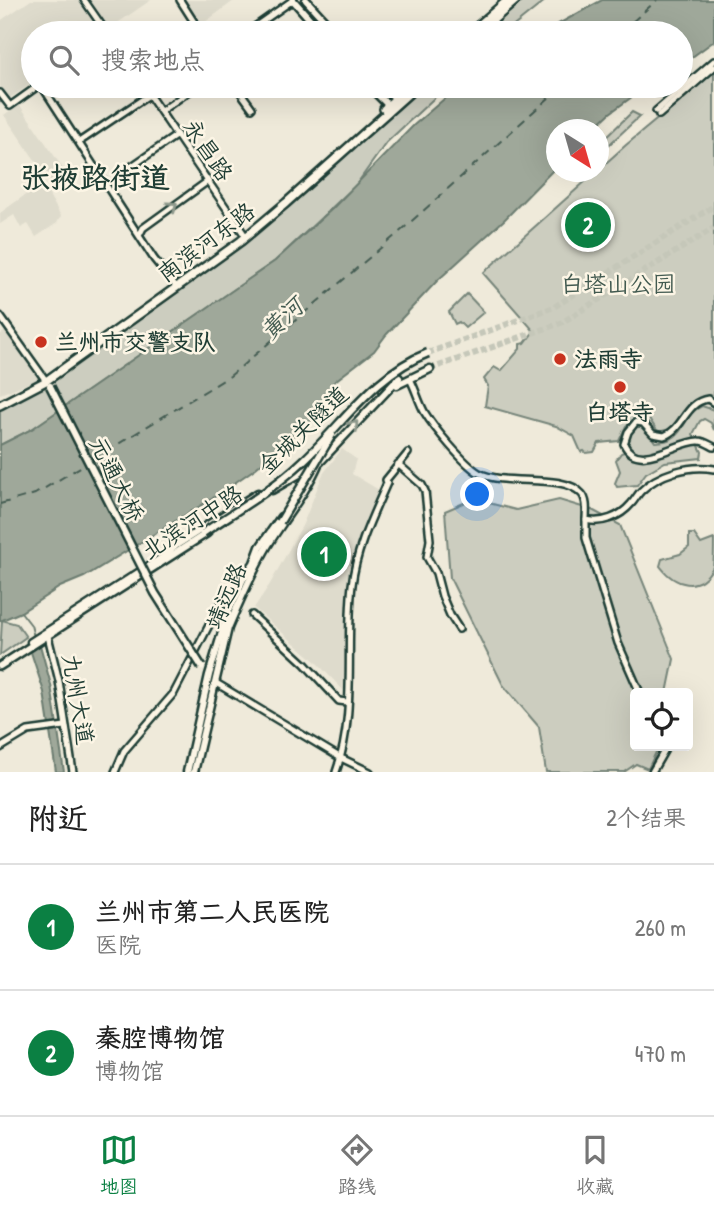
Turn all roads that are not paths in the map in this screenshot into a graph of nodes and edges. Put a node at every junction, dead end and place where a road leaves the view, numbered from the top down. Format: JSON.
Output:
{"nodes":[{"id":1,"x":85,"y":0,"type":"edge"},
{"id":2,"x":180,"y":0,"type":"edge"},
{"id":3,"x":293,"y":0,"type":"edge"},
{"id":4,"x":306,"y":0,"type":"edge"},
{"id":5,"x":508,"y":0,"type":"edge"},
{"id":6,"x":516,"y":0,"type":"edge"},
{"id":7,"x":99,"y":21,"type":"edge"},
{"id":8,"x":193,"y":21,"type":"edge"},
{"id":9,"x":263,"y":21,"type":"edge"},
{"id":10,"x":311,"y":21,"type":"edge"},
{"id":11,"x":325,"y":21,"type":"edge"},
{"id":12,"x":484,"y":21,"type":"edge"},
{"id":13,"x":492,"y":21,"type":"edge"},
{"id":14,"x":714,"y":61,"type":"edge"},
{"id":15,"x":714,"y":66,"type":"edge"},
{"id":16,"x":693,"y":80,"type":"edge"},
{"id":17,"x":693,"y":83,"type":"edge"},
{"id":18,"x":0,"y":93,"type":"edge"},
{"id":19,"x":21,"y":98,"type":"edge"},
{"id":20,"x":50,"y":98,"type":"edge"},
{"id":21,"x":143,"y":98,"type":"edge"},
{"id":22,"x":152,"y":98,"type":"edge"},
{"id":23,"x":180,"y":98,"type":"edge"},
{"id":24,"x":245,"y":98,"type":"edge"},
{"id":25,"x":380,"y":98,"type":"edge"},
{"id":26,"x":400,"y":98,"type":"edge"},
{"id":27,"x":673,"y":98,"type":"edge"},
{"id":28,"x":675,"y":98,"type":"edge"},
{"id":29,"x":397,"y":100,"type":"joint"},
{"id":30,"x":389,"y":107,"type":"junction"},
{"id":31,"x":252,"y":108,"type":"dead end"},
{"id":32,"x":161,"y":111,"type":"junction"},
{"id":33,"x":177,"y":135,"type":"junction"},
{"id":34,"x":79,"y":142,"type":"junction"},
{"id":35,"x":132,"y":166,"type":"dead end"},
{"id":36,"x":208,"y":181,"type":"junction"},
{"id":37,"x":140,"y":234,"type":"junction"},
{"id":38,"x":244,"y":234,"type":"junction"},
{"id":39,"x":175,"y":285,"type":"junction"},
{"id":40,"x":0,"y":316,"type":"edge"},
{"id":41,"x":428,"y":353,"type":"tunnel mouth"},
{"id":42,"x":430,"y":369,"type":"tunnel mouth"},
{"id":43,"x":410,"y":379,"type":"junction"},
{"id":44,"x":47,"y":382,"type":"junction"},
{"id":45,"x":390,"y":390,"type":"junction"},
{"id":46,"x":0,"y":403,"type":"edge"},
{"id":47,"x":714,"y":403,"type":"edge"},
{"id":48,"x":339,"y":425,"type":"junction"},
{"id":49,"x":714,"y":447,"type":"edge"},
{"id":50,"x":314,"y":451,"type":"junction"},
{"id":51,"x":408,"y":453,"type":"dead end"},
{"id":52,"x":320,"y":462,"type":"junction"},
{"id":53,"x":398,"y":464,"type":"junction"},
{"id":54,"x":309,"y":468,"type":"junction"},
{"id":55,"x":714,"y":468,"type":"edge"},
{"id":56,"x":586,"y":520,"type":"junction"},
{"id":57,"x":164,"y":556,"type":"junction"},
{"id":58,"x":254,"y":563,"type":"junction"},
{"id":59,"x":219,"y":606,"type":"dead end"},
{"id":60,"x":252,"y":615,"type":"dead end"},
{"id":61,"x":459,"y":629,"type":"dead end"},
{"id":62,"x":48,"y":634,"type":"junction"},
{"id":63,"x":0,"y":664,"type":"edge"},
{"id":64,"x":209,"y":676,"type":"junction"},
{"id":65,"x":216,"y":683,"type":"junction"},
{"id":66,"x":638,"y":688,"type":"edge"},
{"id":67,"x":347,"y":702,"type":"junction"},
{"id":68,"x":64,"y":727,"type":"junction"},
{"id":69,"x":0,"y":748,"type":"edge"},
{"id":70,"x":664,"y":751,"type":"edge"},
{"id":71,"x":341,"y":758,"type":"junction"},
{"id":72,"x":73,"y":772,"type":"edge"},
{"id":73,"x":115,"y":772,"type":"edge"},
{"id":74,"x":187,"y":772,"type":"edge"},
{"id":75,"x":194,"y":772,"type":"edge"},
{"id":76,"x":336,"y":772,"type":"edge"},
{"id":77,"x":370,"y":772,"type":"edge"},
{"id":78,"x":652,"y":772,"type":"edge"}],
"edges":[{"from":1,"to":7,"type":"street"},
{"from":2,"to":8,"type":"street"},
{"from":3,"to":9,"type":"street"},
{"from":3,"to":10,"type":"main road"},
{"from":4,"to":11,"type":"main road"},
{"from":5,"to":12,"type":"highway"},
{"from":6,"to":13,"type":"highway"},
{"from":14,"to":16,"type":"street"},
{"from":15,"to":17,"type":"street"},
{"from":18,"to":19,"type":"street"},
{"from":20,"to":34,"type":"street"},
{"from":21,"to":34,"type":"street"},
{"from":22,"to":32,"type":"street","name":"永昌路"},
{"from":23,"to":32,"type":"street"},
{"from":24,"to":31,"type":"street"},
{"from":25,"to":30,"type":"main road"},
{"from":26,"to":29,"type":"highway","name":"南滨河东路"},
{"from":27,"to":28,"type":"street"},
{"from":29,"to":30,"type":"highway","name":"南滨河东路"},
{"from":30,"to":38,"type":"highway","name":"南滨河东路"},
{"from":30,"to":44,"type":"highway","name":"南滨河东路"},
{"from":32,"to":33,"type":"street","name":"永昌路"},
{"from":33,"to":35,"type":"street"},
{"from":33,"to":36,"type":"street","name":"永昌路"},
{"from":34,"to":37,"type":"street"},
{"from":37,"to":36,"type":"street","one_way":true},
{"from":36,"to":38,"type":"street","name":"永昌路"},
{"from":37,"to":39,"type":"street"},
{"from":38,"to":39,"type":"highway","name":"南滨河东路"},
{"from":39,"to":44,"type":"highway","name":"南滨河东路"},
{"from":40,"to":44,"type":"street"},
{"from":41,"to":48,"type":"main road","name":"金城关隧道","bridge":true},
{"from":42,"to":43,"type":"main road"},
{"from":43,"to":45,"type":"main road"},
{"from":43,"to":56,"type":"street"},
{"from":44,"to":46,"type":"highway","name":"南滨河东路"},
{"from":44,"to":64,"type":"main road","name":"元通大桥","bridge":true},
{"from":45,"to":50,"type":"main road"},
{"from":52,"to":45,"type":"main road","name":"北滨河中路","one_way":true},
{"from":47,"to":49,"type":"street"},
{"from":48,"to":57,"type":"main road","name":"金城关隧道","bridge":true},
{"from":48,"to":58,"type":"main road","bridge":true},
{"from":50,"to":52,"type":"main road"},
{"from":50,"to":54,"type":"main road","name":"靖远路"},
{"from":50,"to":57,"type":"main road"},
{"from":51,"to":53,"type":"street"},
{"from":52,"to":54,"type":"main road","name":"北滨河中路"},
{"from":52,"to":65,"type":"main road","name":"靖远路"},
{"from":53,"to":61,"type":"street"},
{"from":53,"to":67,"type":"street"},
{"from":54,"to":58,"type":"main road","name":"靖远路"},
{"from":54,"to":62,"type":"main road","name":"北滨河中路"},
{"from":55,"to":56,"type":"street"},
{"from":56,"to":66,"type":"street"},
{"from":57,"to":62,"type":"main road","name":"北滨河中路"},
{"from":58,"to":64,"type":"main road","name":"靖远路"},
{"from":59,"to":73,"type":"street","name":"靖远路"},
{"from":60,"to":67,"type":"street"},
{"from":62,"to":63,"type":"main road","name":"北滨河中路"},
{"from":62,"to":68,"type":"street","name":"九州大道"},
{"from":64,"to":65,"type":"main road","name":"元通大桥"},
{"from":64,"to":74,"type":"main road","name":"靖远路"},
{"from":65,"to":71,"type":"street"},
{"from":65,"to":75,"type":"main road","name":"靖远路"},
{"from":67,"to":71,"type":"street"},
{"from":68,"to":69,"type":"street"},
{"from":68,"to":72,"type":"street","name":"九州大道"},
{"from":70,"to":78,"type":"street"},
{"from":71,"to":76,"type":"street"},
{"from":71,"to":77,"type":"street"}]}
